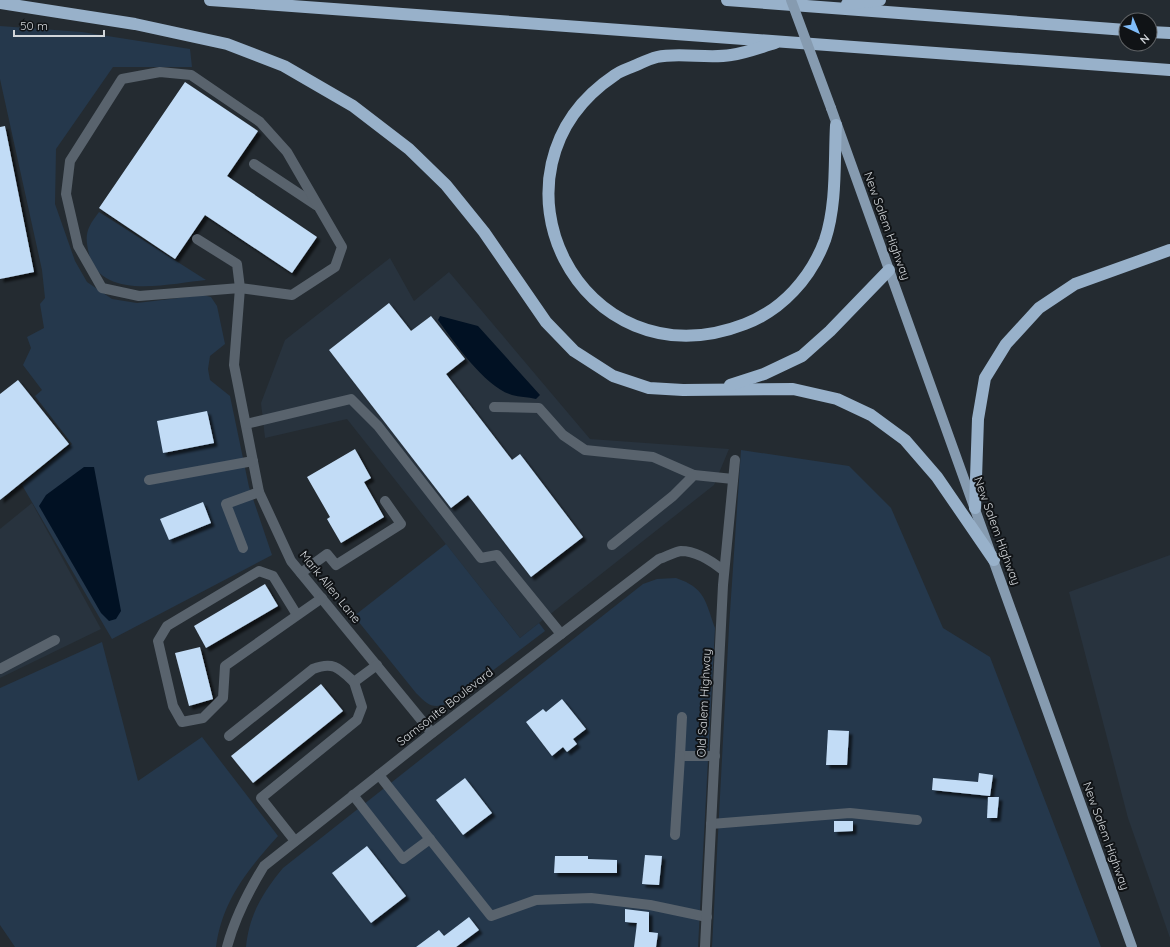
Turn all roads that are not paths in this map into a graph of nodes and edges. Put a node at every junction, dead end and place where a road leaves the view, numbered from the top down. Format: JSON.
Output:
{"nodes":[{"id":1,"x":210,"y":0,"type":"edge"},
{"id":2,"x":727,"y":0,"type":"edge"},
{"id":3,"x":791,"y":0,"type":"edge"},
{"id":4,"x":880,"y":0,"type":"edge"},
{"id":5,"x":0,"y":3,"type":"edge"},
{"id":6,"x":819,"y":7,"type":"junction"},
{"id":7,"x":1118,"y":29,"type":"edge"},
{"id":8,"x":1158,"y":32,"type":"edge"},
{"id":9,"x":1170,"y":33,"type":"edge"},
{"id":10,"x":785,"y":41,"type":"junction"},
{"id":11,"x":1170,"y":70,"type":"edge"},
{"id":12,"x":836,"y":125,"type":"junction"},
{"id":13,"x":254,"y":164,"type":"dead end"},
{"id":14,"x":318,"y":206,"type":"junction"},
{"id":15,"x":197,"y":239,"type":"dead end"},
{"id":16,"x":1170,"y":250,"type":"edge"},
{"id":17,"x":889,"y":270,"type":"junction"},
{"id":18,"x":240,"y":288,"type":"junction"},
{"id":19,"x":717,"y":389,"type":"junction"},
{"id":20,"x":494,"y":407,"type":"dead end"},
{"id":21,"x":246,"y":424,"type":"junction"},
{"id":22,"x":735,"y":460,"type":"dead end"},
{"id":23,"x":253,"y":461,"type":"junction"},
{"id":24,"x":694,"y":475,"type":"junction"},
{"id":25,"x":733,"y":479,"type":"junction"},
{"id":26,"x":149,"y":480,"type":"dead end"},
{"id":27,"x":259,"y":492,"type":"junction"},
{"id":28,"x":385,"y":500,"type":"dead end"},
{"id":29,"x":975,"y":508,"type":"junction"},
{"id":30,"x":612,"y":545,"type":"dead end"},
{"id":31,"x":243,"y":548,"type":"dead end"},
{"id":32,"x":994,"y":560,"type":"junction"},
{"id":33,"x":724,"y":571,"type":"junction"},
{"id":34,"x":301,"y":573,"type":"junction"},
{"id":35,"x":322,"y":598,"type":"junction"},
{"id":36,"x":298,"y":615,"type":"junction"},
{"id":37,"x":561,"y":634,"type":"junction"},
{"id":38,"x":54,"y":640,"type":"dead end"},
{"id":39,"x":377,"y":665,"type":"junction"},
{"id":40,"x":0,"y":669,"type":"edge"},
{"id":41,"x":354,"y":682,"type":"junction"},
{"id":42,"x":682,"y":718,"type":"dead end"},
{"id":43,"x":432,"y":732,"type":"junction"},
{"id":44,"x":229,"y":736,"type":"dead end"},
{"id":45,"x":680,"y":756,"type":"junction"},
{"id":46,"x":715,"y":756,"type":"junction"},
{"id":47,"x":379,"y":775,"type":"junction"},
{"id":48,"x":353,"y":795,"type":"junction"},
{"id":49,"x":917,"y":820,"type":"dead end"},
{"id":50,"x":711,"y":824,"type":"junction"},
{"id":51,"x":675,"y":835,"type":"dead end"},
{"id":52,"x":430,"y":839,"type":"junction"},
{"id":53,"x":294,"y":841,"type":"junction"},
{"id":54,"x":707,"y":917,"type":"junction"},
{"id":55,"x":227,"y":947,"type":"edge"},
{"id":56,"x":705,"y":947,"type":"edge"},
{"id":57,"x":1132,"y":947,"type":"edge"}],
"edges":[{"from":1,"to":10,"type":"highway"},
{"from":2,"to":6,"type":"highway"},
{"from":3,"to":12,"type":"main road","name":"New Salem Highway","bridge":true},
{"from":4,"to":6,"type":"highway"},
{"from":5,"to":19,"type":"highway"},
{"from":6,"to":7,"type":"highway"},
{"from":8,"to":9,"type":"highway"},
{"from":10,"to":11,"type":"highway"},
{"from":10,"to":12,"type":"highway"},
{"from":12,"to":17,"type":"main road","name":"New Salem Highway"},
{"from":13,"to":14,"type":"street"},
{"from":14,"to":18,"type":"street"},
{"from":14,"to":18,"type":"street"},
{"from":15,"to":18,"type":"street","name":"Mark Allen Lane"},
{"from":16,"to":29,"type":"highway"},
{"from":17,"to":19,"type":"highway"},
{"from":17,"to":29,"type":"main road","name":"New Salem Highway"},
{"from":18,"to":21,"type":"street","name":"Mark Allen Lane"},
{"from":19,"to":32,"type":"highway"},
{"from":20,"to":24,"type":"street"},
{"from":21,"to":23,"type":"street","name":"Mark Allen Lane"},
{"from":21,"to":37,"type":"street"},
{"from":22,"to":25,"type":"street","name":"Old Salem Highway"},
{"from":23,"to":26,"type":"street"},
{"from":23,"to":27,"type":"street","name":"Mark Allen Lane"},
{"from":24,"to":25,"type":"street"},
{"from":24,"to":30,"type":"street"},
{"from":25,"to":33,"type":"street","name":"Old Salem Highway"},
{"from":27,"to":31,"type":"street"},
{"from":27,"to":34,"type":"street","name":"Mark Allen Lane"},
{"from":28,"to":34,"type":"street"},
{"from":29,"to":32,"type":"main road","name":"New Salem Highway"},
{"from":32,"to":57,"type":"main road","name":"New Salem Highway"},
{"from":33,"to":37,"type":"street","name":"Samsonite Boulevard"},
{"from":33,"to":46,"type":"street","name":"Old Salem Highway"},
{"from":34,"to":35,"type":"street","name":"Mark Allen Lane"},
{"from":35,"to":36,"type":"street"},
{"from":35,"to":39,"type":"street","name":"Mark Allen Lane"},
{"from":36,"to":36,"type":"street"},
{"from":37,"to":43,"type":"street","name":"Samsonite Boulevard"},
{"from":38,"to":40,"type":"street"},
{"from":39,"to":41,"type":"street"},
{"from":39,"to":43,"type":"street","name":"Mark Allen Lane"},
{"from":41,"to":44,"type":"street"},
{"from":41,"to":53,"type":"street"},
{"from":42,"to":45,"type":"street"},
{"from":43,"to":47,"type":"street","name":"Samsonite Boulevard"},
{"from":45,"to":46,"type":"street"},
{"from":45,"to":51,"type":"street"},
{"from":46,"to":50,"type":"street","name":"Old Salem Highway"},
{"from":47,"to":48,"type":"street","name":"Samsonite Boulevard"},
{"from":47,"to":52,"type":"street"},
{"from":48,"to":52,"type":"street"},
{"from":48,"to":53,"type":"street","name":"Samsonite Boulevard"},
{"from":49,"to":50,"type":"street"},
{"from":50,"to":54,"type":"street","name":"Old Salem Highway"},
{"from":52,"to":54,"type":"street"},
{"from":53,"to":55,"type":"street","name":"Samsonite Boulevard"},
{"from":54,"to":56,"type":"street","name":"Old Salem Highway"}]}
